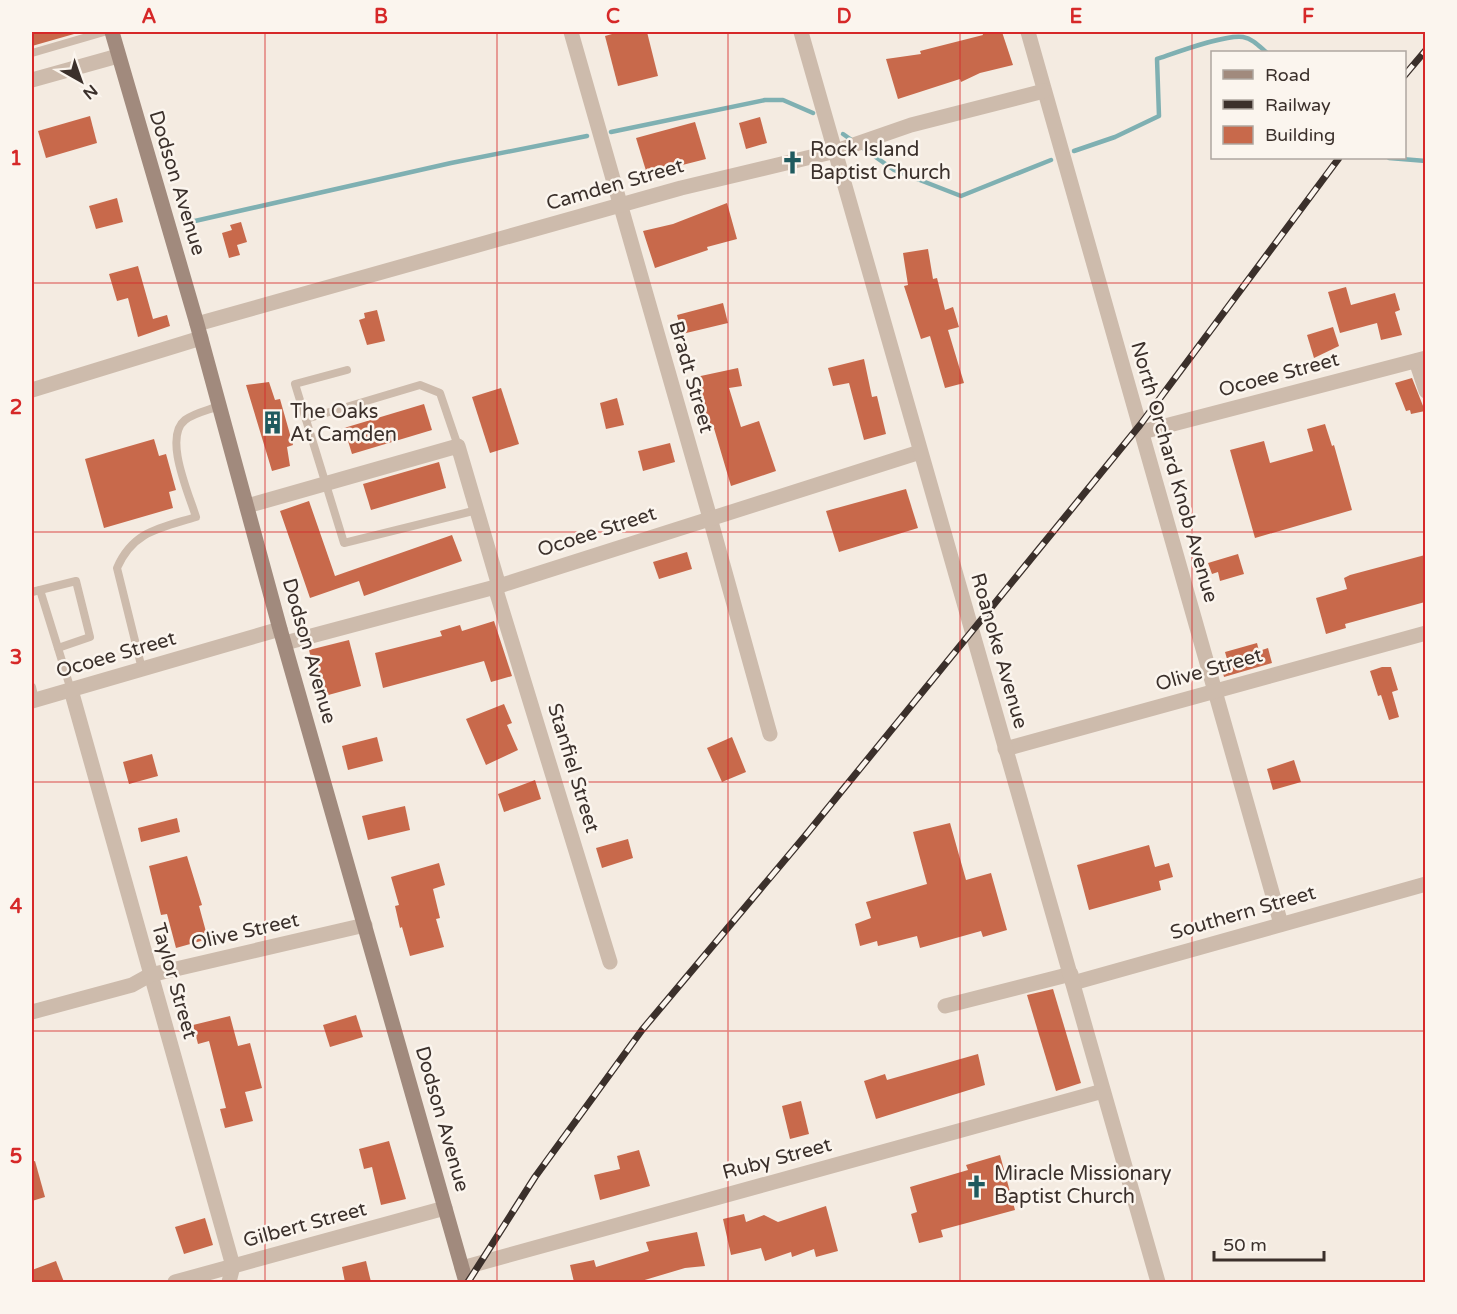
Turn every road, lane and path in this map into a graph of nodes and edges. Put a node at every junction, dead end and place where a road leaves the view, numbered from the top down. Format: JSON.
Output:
{"nodes":[{"id":1,"x":104,"y":32,"type":"edge"},
{"id":2,"x":112,"y":32,"type":"edge"},
{"id":3,"x":571,"y":32,"type":"edge"},
{"id":4,"x":801,"y":32,"type":"edge"},
{"id":5,"x":1028,"y":32,"type":"edge"},
{"id":6,"x":83,"y":34,"type":"edge"},
{"id":7,"x":32,"y":52,"type":"edge"},
{"id":8,"x":118,"y":56,"type":"junction"},
{"id":9,"x":32,"y":80,"type":"edge"},
{"id":10,"x":1044,"y":91,"type":"junction"},
{"id":11,"x":836,"y":151,"type":"junction"},
{"id":12,"x":619,"y":205,"type":"junction"},
{"id":13,"x":199,"y":331,"type":"junction"},
{"id":14,"x":1421,"y":360,"type":"edge"},
{"id":15,"x":347,"y":370,"type":"dead end"},
{"id":16,"x":32,"y":390,"type":"edge"},
{"id":17,"x":1425,"y":391,"type":"edge"},
{"id":18,"x":219,"y":406,"type":"junction"},
{"id":19,"x":306,"y":418,"type":"junction"},
{"id":20,"x":1142,"y":432,"type":"junction"},
{"id":21,"x":458,"y":446,"type":"junction"},
{"id":22,"x":920,"y":452,"type":"junction"},
{"id":23,"x":326,"y":484,"type":"junction"},
{"id":24,"x":247,"y":506,"type":"junction"},
{"id":25,"x":477,"y":510,"type":"junction"},
{"id":26,"x":711,"y":518,"type":"junction"},
{"id":27,"x":497,"y":586,"type":"junction"},
{"id":28,"x":36,"y":591,"type":"edge"},
{"id":29,"x":1425,"y":633,"type":"edge"},
{"id":30,"x":283,"y":636,"type":"junction"},
{"id":31,"x":58,"y":648,"type":"junction"},
{"id":32,"x":142,"y":669,"type":"junction"},
{"id":33,"x":70,"y":690,"type":"junction"},
{"id":34,"x":1213,"y":691,"type":"junction"},
{"id":35,"x":33,"y":696,"type":"edge"},
{"id":36,"x":770,"y":734,"type":"dead end"},
{"id":37,"x":1005,"y":749,"type":"junction"},
{"id":38,"x":1425,"y":884,"type":"edge"},
{"id":39,"x":1281,"y":924,"type":"junction"},
{"id":40,"x":365,"y":925,"type":"junction"},
{"id":41,"x":610,"y":962,"type":"dead end"},
{"id":42,"x":150,"y":975,"type":"junction"},
{"id":43,"x":1072,"y":979,"type":"junction"},
{"id":44,"x":945,"y":1006,"type":"dead end"},
{"id":45,"x":32,"y":1012,"type":"edge"},
{"id":46,"x":1103,"y":1092,"type":"junction"},
{"id":47,"x":445,"y":1208,"type":"junction"},
{"id":48,"x":233,"y":1266,"type":"junction"},
{"id":49,"x":464,"y":1275,"type":"edge"},
{"id":50,"x":175,"y":1282,"type":"edge"},
{"id":51,"x":229,"y":1282,"type":"edge"},
{"id":52,"x":1158,"y":1282,"type":"edge"}],
"edges":[{"from":1,"to":6,"type":"lane"},
{"from":2,"to":8,"type":"main road","name":"Dodson Avenue"},
{"from":3,"to":12,"type":"street","name":"Bradt Street"},
{"from":4,"to":11,"type":"street","name":"Roanoke Avenue"},
{"from":5,"to":10,"type":"street","name":"North Orchard Knob Avenue"},
{"from":6,"to":7,"type":"lane"},
{"from":8,"to":9,"type":"street"},
{"from":8,"to":13,"type":"main road","name":"Dodson Avenue"},
{"from":10,"to":11,"type":"street","name":"Camden Street"},
{"from":10,"to":20,"type":"street","name":"North Orchard Knob Avenue"},
{"from":11,"to":12,"type":"street","name":"Camden Street"},
{"from":11,"to":22,"type":"street","name":"Roanoke Avenue"},
{"from":12,"to":13,"type":"street","name":"Camden Street"},
{"from":12,"to":26,"type":"street","name":"Bradt Street"},
{"from":13,"to":16,"type":"street","name":"Camden Street"},
{"from":13,"to":18,"type":"main road","name":"Dodson Avenue"},
{"from":14,"to":17,"type":"street"},
{"from":14,"to":20,"type":"street","name":"Ocoee Street"},
{"from":15,"to":19,"type":"lane"},
{"from":18,"to":24,"type":"main road","name":"Dodson Avenue"},
{"from":18,"to":32,"type":"lane"},
{"from":19,"to":21,"type":"lane"},
{"from":19,"to":23,"type":"lane"},
{"from":20,"to":34,"type":"street","name":"North Orchard Knob Avenue"},
{"from":21,"to":23,"type":"street"},
{"from":21,"to":25,"type":"street","name":"Stanfiel Street"},
{"from":22,"to":26,"type":"street","name":"Ocoee Street"},
{"from":22,"to":37,"type":"street","name":"Roanoke Avenue"},
{"from":23,"to":24,"type":"street"},
{"from":23,"to":25,"type":"lane"},
{"from":24,"to":30,"type":"main road","name":"Dodson Avenue"},
{"from":25,"to":27,"type":"street","name":"Stanfiel Street"},
{"from":26,"to":27,"type":"street","name":"Ocoee Street"},
{"from":26,"to":36,"type":"street","name":"Bradt Street"},
{"from":27,"to":30,"type":"street","name":"Ocoee Street"},
{"from":27,"to":41,"type":"street","name":"Stanfiel Street"},
{"from":28,"to":31,"type":"lane"},
{"from":28,"to":31,"type":"lane"},
{"from":29,"to":34,"type":"street","name":"Olive Street"},
{"from":30,"to":32,"type":"street","name":"Ocoee Street"},
{"from":30,"to":40,"type":"main road","name":"Dodson Avenue"},
{"from":31,"to":33,"type":"lane"},
{"from":32,"to":33,"type":"street","name":"Ocoee Street"},
{"from":33,"to":35,"type":"street","name":"Ocoee Street"},
{"from":33,"to":42,"type":"street","name":"Taylor Street"},
{"from":34,"to":37,"type":"street","name":"Olive Street"},
{"from":34,"to":39,"type":"street","name":"North Orchard Knob Avenue"},
{"from":37,"to":43,"type":"street","name":"Roanoke Avenue"},
{"from":38,"to":39,"type":"street","name":"Southern Street"},
{"from":39,"to":43,"type":"street","name":"Southern Street"},
{"from":40,"to":42,"type":"street","name":"Olive Street"},
{"from":40,"to":47,"type":"main road","name":"Dodson Avenue"},
{"from":42,"to":45,"type":"street","name":"Olive Street"},
{"from":42,"to":48,"type":"street","name":"Taylor Street"},
{"from":43,"to":44,"type":"street","name":"Southern Street"},
{"from":43,"to":46,"type":"street","name":"Roanoke Avenue"},
{"from":46,"to":49,"type":"street","name":"Ruby Street"},
{"from":46,"to":52,"type":"street","name":"Roanoke Avenue"},
{"from":47,"to":48,"type":"street","name":"Gilbert Street"},
{"from":47,"to":49,"type":"main road","name":"Dodson Avenue"},
{"from":48,"to":50,"type":"street","name":"Gilbert Street"},
{"from":48,"to":51,"type":"street","name":"Taylor Street"}]}
